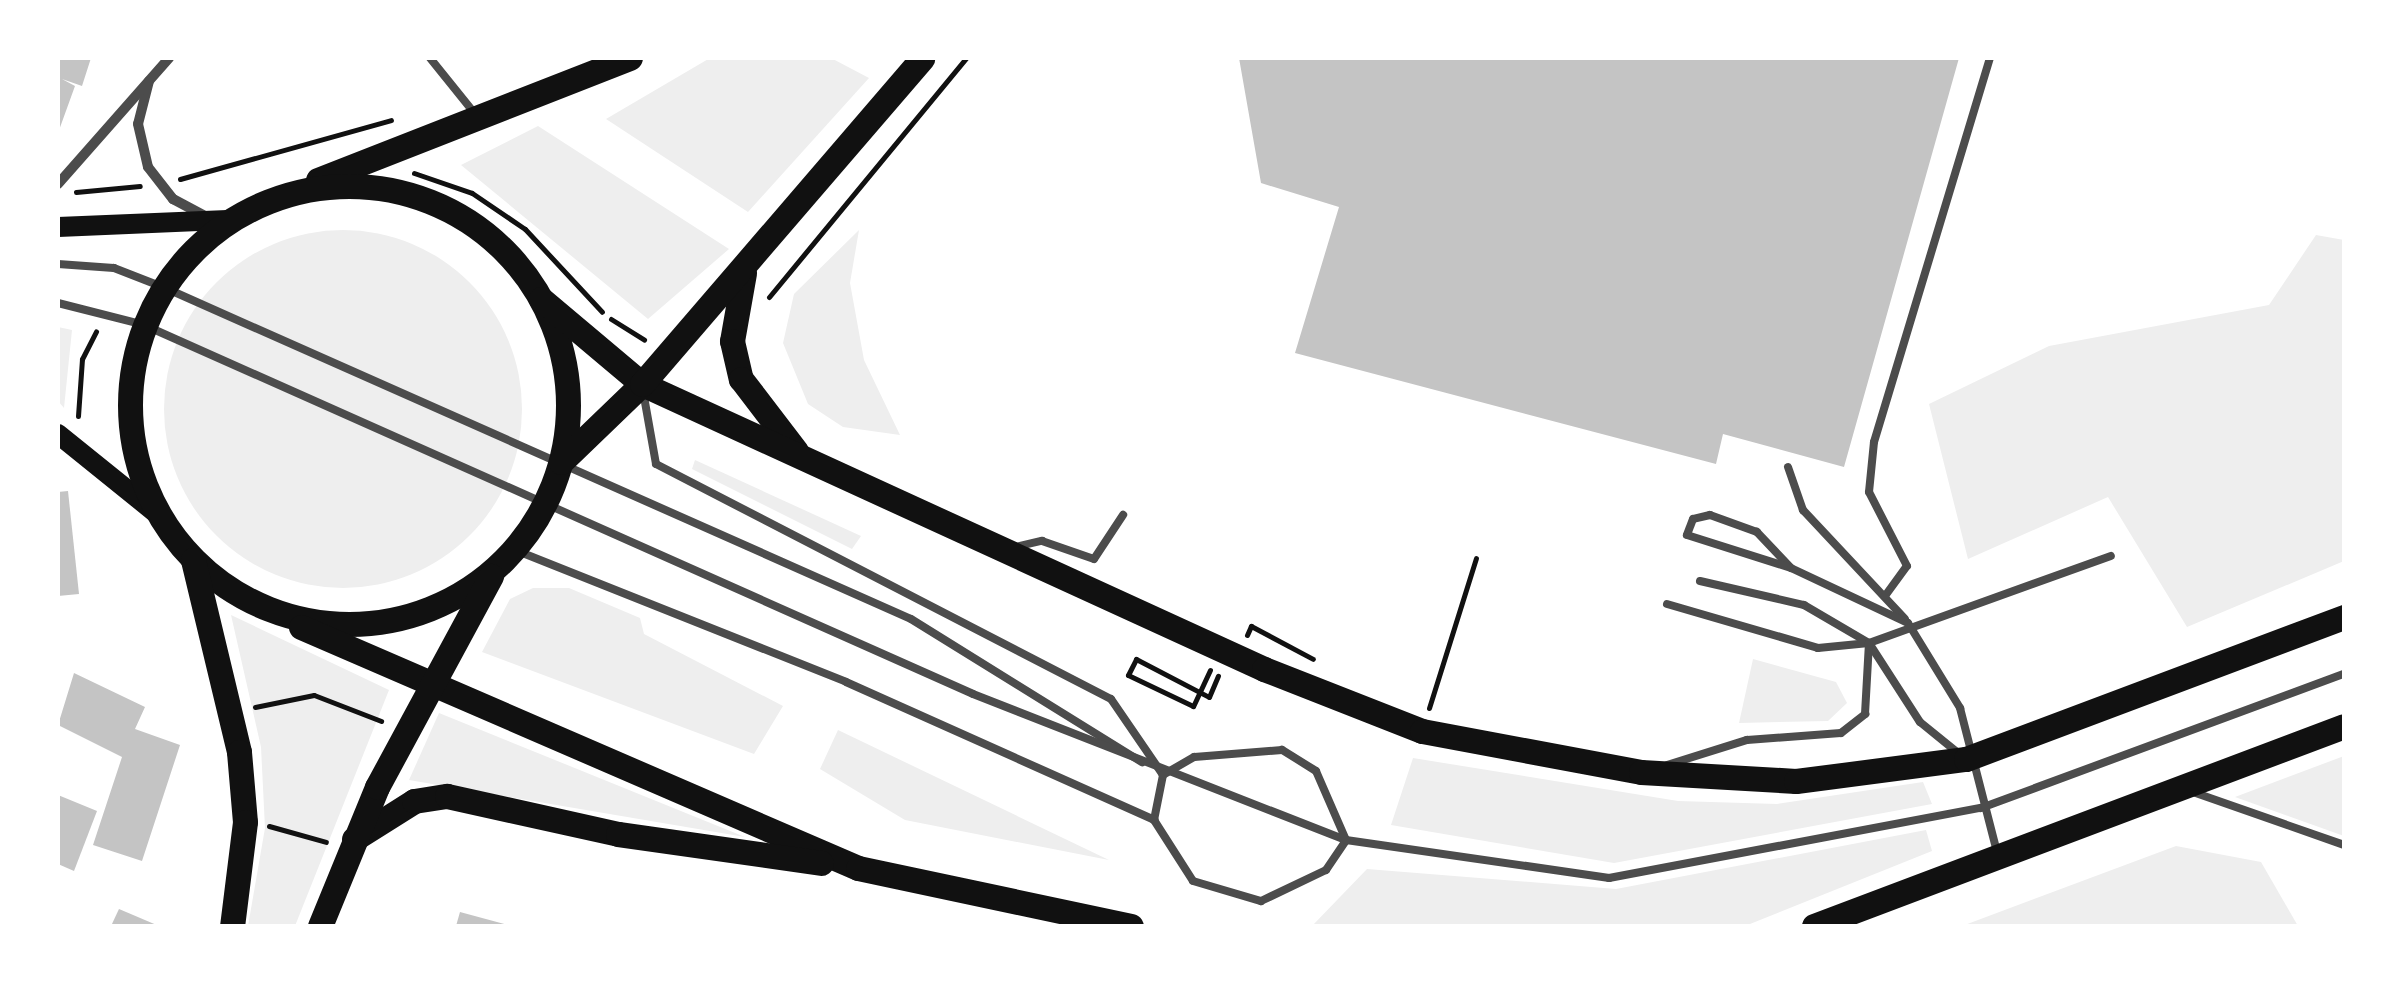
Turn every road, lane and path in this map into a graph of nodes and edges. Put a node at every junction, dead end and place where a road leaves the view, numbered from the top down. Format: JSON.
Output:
{"nodes":[{"id":1,"x":169,"y":58,"type":"edge"},
{"id":2,"x":430,"y":58,"type":"edge"},
{"id":3,"x":630,"y":58,"type":"edge"},
{"id":4,"x":922,"y":58,"type":"edge"},
{"id":5,"x":966,"y":58,"type":"edge"},
{"id":6,"x":1990,"y":58,"type":"edge"},
{"id":7,"x":149,"y":81,"type":"junction"},
{"id":8,"x":412,"y":114,"type":"dead end"},
{"id":9,"x":478,"y":117,"type":"junction"},
{"id":10,"x":328,"y":138,"type":"junction"},
{"id":11,"x":368,"y":160,"type":"junction"},
{"id":12,"x":160,"y":185,"type":"junction"},
{"id":13,"x":60,"y":189,"type":"edge"},
{"id":14,"x":268,"y":199,"type":"junction"},
{"id":15,"x":219,"y":219,"type":"junction"},
{"id":16,"x":58,"y":227,"type":"edge"},
{"id":17,"x":747,"y":263,"type":"junction"},
{"id":18,"x":58,"y":264,"type":"edge"},
{"id":19,"x":163,"y":287,"type":"junction"},
{"id":20,"x":542,"y":299,"type":"junction"},
{"id":21,"x":58,"y":302,"type":"edge"},
{"id":22,"x":144,"y":325,"type":"junction"},
{"id":23,"x":732,"y":341,"type":"junction"},
{"id":24,"x":667,"y":355,"type":"junction"},
{"id":25,"x":642,"y":384,"type":"junction"},
{"id":26,"x":58,"y":434,"type":"edge"},
{"id":27,"x":561,"y":463,"type":"junction"},
{"id":28,"x":1788,"y":468,"type":"dead end"},
{"id":29,"x":819,"y":470,"type":"junction"},
{"id":30,"x":548,"y":501,"type":"junction"},
{"id":31,"x":156,"y":513,"type":"junction"},
{"id":32,"x":1123,"y":515,"type":"dead end"},
{"id":33,"x":515,"y":550,"type":"junction"},
{"id":34,"x":1001,"y":552,"type":"junction"},
{"id":35,"x":2111,"y":556,"type":"dead end"},
{"id":36,"x":1476,"y":558,"type":"dead end"},
{"id":37,"x":193,"y":560,"type":"junction"},
{"id":38,"x":1790,"y":568,"type":"junction"},
{"id":39,"x":493,"y":572,"type":"junction"},
{"id":40,"x":1700,"y":581,"type":"dead end"},
{"id":41,"x":1885,"y":596,"type":"junction"},
{"id":42,"x":248,"y":600,"type":"junction"},
{"id":43,"x":1667,"y":604,"type":"dead end"},
{"id":44,"x":2344,"y":617,"type":"edge"},
{"id":45,"x":1908,"y":622,"type":"junction"},
{"id":46,"x":1869,"y":642,"type":"junction"},
{"id":47,"x":1220,"y":649,"type":"junction"},
{"id":48,"x":1136,"y":658,"type":"dead end"},
{"id":49,"x":2344,"y":674,"type":"edge"},
{"id":50,"x":429,"y":689,"type":"junction"},
{"id":51,"x":232,"y":710,"type":"junction"},
{"id":52,"x":2344,"y":726,"type":"edge"},
{"id":53,"x":1422,"y":731,"type":"junction"},
{"id":54,"x":405,"y":734,"type":"junction"},
{"id":55,"x":1966,"y":759,"type":"junction"},
{"id":56,"x":1641,"y":772,"type":"junction"},
{"id":57,"x":1163,"y":775,"type":"junction"},
{"id":58,"x":2186,"y":790,"type":"junction"},
{"id":59,"x":1981,"y":808,"type":"junction"},
{"id":60,"x":1154,"y":820,"type":"junction"},
{"id":61,"x":261,"y":824,"type":"dead end"},
{"id":62,"x":1346,"y":840,"type":"junction"},
{"id":63,"x":344,"y":842,"type":"junction"},
{"id":64,"x":2344,"y":845,"type":"edge"},
{"id":65,"x":2000,"y":861,"type":"junction"},
{"id":66,"x":858,"y":868,"type":"junction"},
{"id":67,"x":232,"y":926,"type":"edge"},
{"id":68,"x":320,"y":926,"type":"edge"},
{"id":69,"x":1131,"y":926,"type":"edge"},
{"id":70,"x":1814,"y":926,"type":"edge"}],
"edges":[{"from":1,"to":7,"type":"street"},
{"from":2,"to":9,"type":"lane"},
{"from":3,"to":9,"type":"main road"},
{"from":4,"to":17,"type":"main road"},
{"from":5,"to":23,"type":"path"},
{"from":6,"to":41,"type":"lane"},
{"from":7,"to":12,"type":"street"},
{"from":7,"to":13,"type":"street"},
{"from":8,"to":10,"type":"path"},
{"from":9,"to":11,"type":"main road"},
{"from":10,"to":11,"type":"path"},
{"from":10,"to":12,"type":"path"},
{"from":11,"to":14,"type":"main road"},
{"from":11,"to":24,"type":"path"},
{"from":12,"to":13,"type":"path"},
{"from":12,"to":15,"type":"street"},
{"from":14,"to":15,"type":"main road"},
{"from":14,"to":20,"type":"main road"},
{"from":15,"to":16,"type":"main road"},
{"from":15,"to":19,"type":"main road"},
{"from":17,"to":23,"type":"main road"},
{"from":17,"to":24,"type":"main road"},
{"from":18,"to":19,"type":"lane"},
{"from":19,"to":22,"type":"main road"},
{"from":19,"to":27,"type":"lane"},
{"from":20,"to":25,"type":"main road"},
{"from":20,"to":27,"type":"main road"},
{"from":21,"to":22,"type":"lane"},
{"from":22,"to":30,"type":"lane"},
{"from":22,"to":31,"type":"main road"},
{"from":23,"to":29,"type":"main road"},
{"from":24,"to":25,"type":"main road"},
{"from":25,"to":27,"type":"main road"},
{"from":25,"to":29,"type":"main road"},
{"from":25,"to":57,"type":"lane"},
{"from":26,"to":31,"type":"main road"},
{"from":27,"to":30,"type":"main road"},
{"from":27,"to":57,"type":"lane"},
{"from":28,"to":41,"type":"lane"},
{"from":29,"to":34,"type":"main road"},
{"from":30,"to":33,"type":"main road"},
{"from":30,"to":57,"type":"lane"},
{"from":31,"to":37,"type":"main road"},
{"from":32,"to":34,"type":"lane"},
{"from":33,"to":39,"type":"main road"},
{"from":33,"to":60,"type":"lane"},
{"from":34,"to":47,"type":"main road"},
{"from":35,"to":45,"type":"lane"},
{"from":36,"to":53,"type":"path"},
{"from":37,"to":42,"type":"main road"},
{"from":37,"to":51,"type":"main road"},
{"from":38,"to":38,"type":"lane"},
{"from":38,"to":45,"type":"lane"},
{"from":39,"to":42,"type":"main road"},
{"from":39,"to":50,"type":"main road"},
{"from":40,"to":46,"type":"lane"},
{"from":41,"to":45,"type":"lane"},
{"from":42,"to":50,"type":"main road"},
{"from":43,"to":46,"type":"lane"},
{"from":44,"to":55,"type":"main road"},
{"from":45,"to":46,"type":"lane"},
{"from":45,"to":55,"type":"lane"},
{"from":46,"to":55,"type":"lane"},
{"from":46,"to":56,"type":"lane"},
{"from":47,"to":48,"type":"path"},
{"from":47,"to":53,"type":"main road"},
{"from":49,"to":59,"type":"lane"},
{"from":50,"to":54,"type":"main road"},
{"from":50,"to":66,"type":"main road"},
{"from":51,"to":54,"type":"path"},
{"from":51,"to":67,"type":"main road"},
{"from":52,"to":58,"type":"main road"},
{"from":53,"to":56,"type":"main road"},
{"from":54,"to":63,"type":"main road"},
{"from":55,"to":56,"type":"main road"},
{"from":55,"to":59,"type":"lane"},
{"from":57,"to":60,"type":"lane"},
{"from":57,"to":62,"type":"lane"},
{"from":57,"to":62,"type":"lane"},
{"from":58,"to":64,"type":"lane"},
{"from":58,"to":65,"type":"main road"},
{"from":59,"to":62,"type":"lane"},
{"from":59,"to":65,"type":"lane"},
{"from":60,"to":62,"type":"lane"},
{"from":61,"to":63,"type":"path"},
{"from":63,"to":66,"type":"main road"},
{"from":63,"to":68,"type":"main road"},
{"from":65,"to":70,"type":"main road"},
{"from":66,"to":69,"type":"main road"}]}
